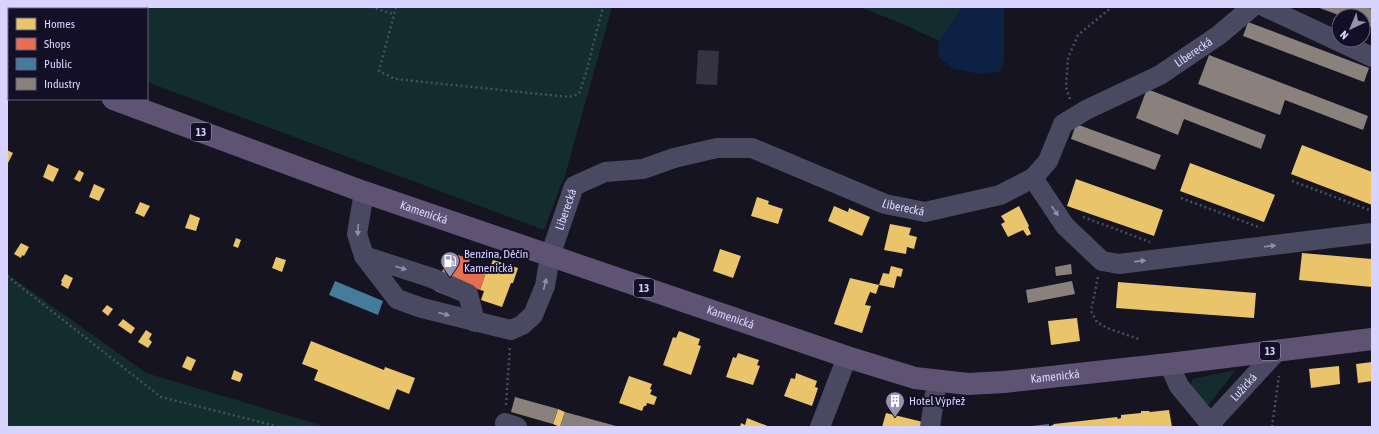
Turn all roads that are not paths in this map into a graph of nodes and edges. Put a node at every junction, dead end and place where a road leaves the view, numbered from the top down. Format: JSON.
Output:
{"nodes":[{"id":1,"x":1252,"y":7,"type":"edge"},
{"id":2,"x":1265,"y":7,"type":"edge"},
{"id":3,"x":1372,"y":57,"type":"edge"},
{"id":4,"x":116,"y":100,"type":"edge"},
{"id":5,"x":1034,"y":178,"type":"junction"},
{"id":6,"x":364,"y":192,"type":"junction"},
{"id":7,"x":1372,"y":233,"type":"edge"},
{"id":8,"x":364,"y":256,"type":"junction"},
{"id":9,"x":550,"y":256,"type":"junction"},
{"id":10,"x":475,"y":322,"type":"junction"},
{"id":11,"x":1372,"y":339,"type":"edge"},
{"id":12,"x":1278,"y":350,"type":"junction"},
{"id":13,"x":847,"y":358,"type":"junction"},
{"id":14,"x":1169,"y":364,"type":"junction"},
{"id":15,"x":937,"y":381,"type":"junction"},
{"id":16,"x":1212,"y":426,"type":"edge"},
{"id":17,"x":820,"y":427,"type":"edge"},
{"id":18,"x":930,"y":427,"type":"edge"}],
"edges":[{"from":1,"to":5,"type":"street","name":"Liberecká"},
{"from":2,"to":3,"type":"street"},
{"from":4,"to":6,"type":"main road","name":"Kamenická","number":"13"},
{"from":5,"to":7,"type":"street","one_way":true},
{"from":5,"to":9,"type":"street","name":"Liberecká"},
{"from":6,"to":8,"type":"street","one_way":true},
{"from":6,"to":9,"type":"main road","name":"Kamenická","number":"13"},
{"from":8,"to":10,"type":"street","one_way":true},
{"from":8,"to":10,"type":"street","one_way":true},
{"from":10,"to":9,"type":"street","name":"Liberecká","one_way":true},
{"from":9,"to":13,"type":"main road","name":"Kamenická","number":"13"},
{"from":11,"to":12,"type":"main road","name":"Kamenická","number":"13"},
{"from":12,"to":14,"type":"main road","name":"Kamenická","number":"13"},
{"from":12,"to":16,"type":"street","name":"Lužická"},
{"from":13,"to":15,"type":"main road","name":"Kamenická","number":"13"},
{"from":13,"to":17,"type":"street"},
{"from":14,"to":15,"type":"main road","name":"Kamenická","number":"13"},
{"from":14,"to":16,"type":"street","name":"Lužická"},
{"from":15,"to":18,"type":"street"}]}
